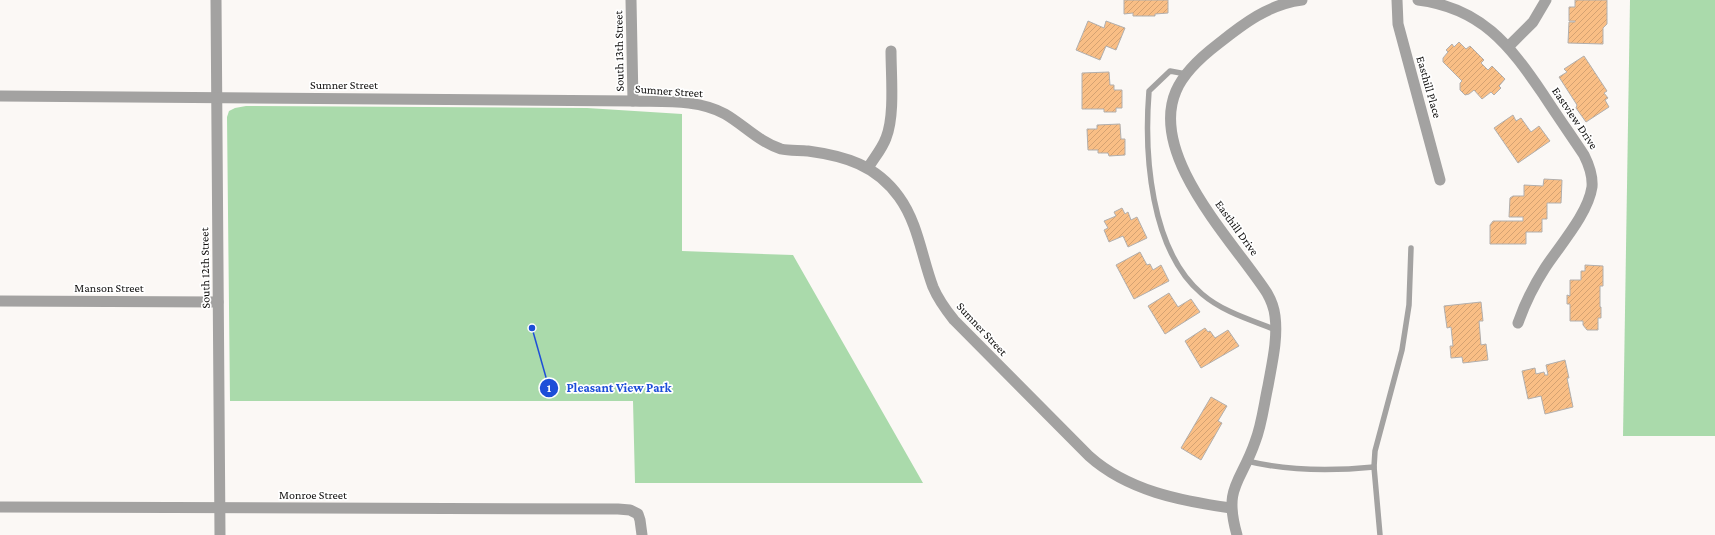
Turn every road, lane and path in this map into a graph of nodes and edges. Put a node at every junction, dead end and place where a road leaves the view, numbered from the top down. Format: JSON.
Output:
{"nodes":[{"id":1,"x":216,"y":0,"type":"edge"},
{"id":2,"x":631,"y":0,"type":"edge"},
{"id":3,"x":1302,"y":0,"type":"edge"},
{"id":4,"x":1397,"y":0,"type":"edge"},
{"id":5,"x":1418,"y":0,"type":"edge"},
{"id":6,"x":1546,"y":0,"type":"edge"},
{"id":7,"x":1509,"y":46,"type":"junction"},
{"id":8,"x":891,"y":51,"type":"dead end"},
{"id":9,"x":1186,"y":74,"type":"junction"},
{"id":10,"x":0,"y":96,"type":"edge"},
{"id":11,"x":216,"y":97,"type":"junction"},
{"id":12,"x":633,"y":101,"type":"junction"},
{"id":13,"x":868,"y":168,"type":"junction"},
{"id":14,"x":1440,"y":180,"type":"dead end"},
{"id":15,"x":1411,"y":248,"type":"dead end"},
{"id":16,"x":0,"y":301,"type":"edge"},
{"id":17,"x":218,"y":302,"type":"junction"},
{"id":18,"x":1518,"y":323,"type":"dead end"},
{"id":19,"x":1276,"y":330,"type":"junction"},
{"id":20,"x":1247,"y":461,"type":"junction"},
{"id":21,"x":1374,"y":466,"type":"junction"},
{"id":22,"x":0,"y":507,"type":"edge"},
{"id":23,"x":220,"y":507,"type":"junction"},
{"id":24,"x":1232,"y":508,"type":"junction"},
{"id":25,"x":220,"y":535,"type":"edge"},
{"id":26,"x":642,"y":535,"type":"edge"},
{"id":27,"x":1237,"y":535,"type":"edge"},
{"id":28,"x":1380,"y":535,"type":"edge"}],
"edges":[{"from":1,"to":11,"type":"street","name":"South 12th Street"},
{"from":2,"to":12,"type":"street","name":"South 13th Street"},
{"from":3,"to":9,"type":"street","name":"Easthill Drive"},
{"from":4,"to":14,"type":"street","name":"Easthill Place"},
{"from":5,"to":7,"type":"street","name":"Eastview Drive"},
{"from":6,"to":7,"type":"street"},
{"from":7,"to":18,"type":"street","name":"Eastview Drive"},
{"from":8,"to":13,"type":"street"},
{"from":9,"to":19,"type":"street","name":"Easthill Drive"},
{"from":9,"to":19,"type":"lane"},
{"from":10,"to":11,"type":"street","name":"Sumner Street"},
{"from":11,"to":12,"type":"street","name":"Sumner Street"},
{"from":11,"to":17,"type":"street","name":"South 12th Street"},
{"from":12,"to":13,"type":"street","name":"Sumner Street"},
{"from":13,"to":24,"type":"street","name":"Sumner Street"},
{"from":15,"to":21,"type":"lane"},
{"from":16,"to":17,"type":"street","name":"Manson Street"},
{"from":17,"to":23,"type":"street","name":"South 12th Street"},
{"from":19,"to":20,"type":"street","name":"Easthill Drive"},
{"from":20,"to":21,"type":"lane"},
{"from":20,"to":24,"type":"street","name":"Easthill Drive"},
{"from":21,"to":28,"type":"lane"},
{"from":22,"to":23,"type":"street","name":"Monroe Street"},
{"from":23,"to":25,"type":"street","name":"South 12th Street"},
{"from":23,"to":26,"type":"street","name":"Monroe Street"},
{"from":24,"to":27,"type":"street","name":"Easthill Drive"}]}
